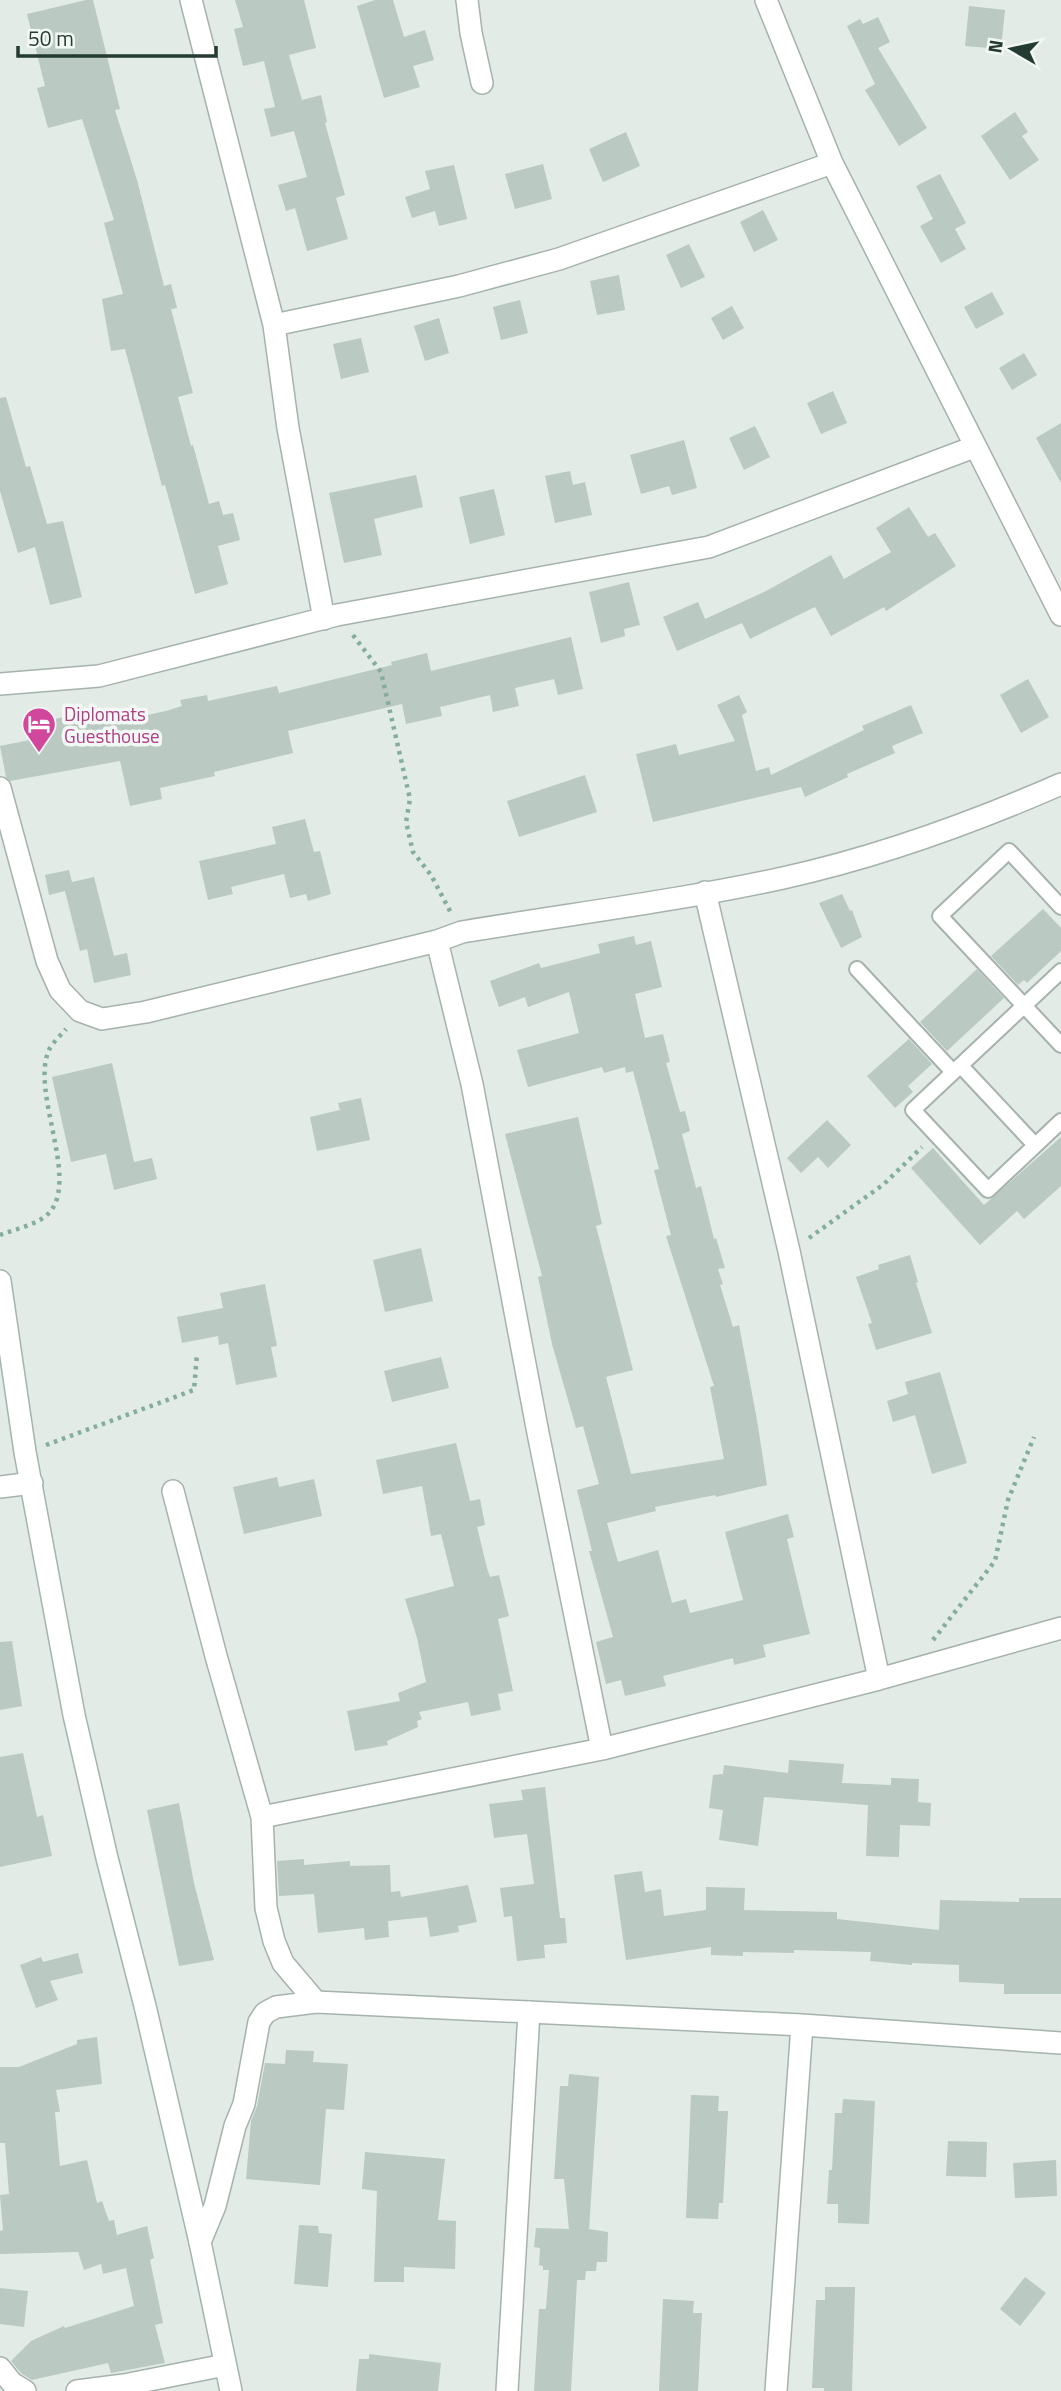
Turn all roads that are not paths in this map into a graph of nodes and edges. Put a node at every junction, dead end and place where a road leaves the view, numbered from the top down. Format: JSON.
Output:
{"nodes":[{"id":1,"x":191,"y":0,"type":"edge"},
{"id":2,"x":467,"y":0,"type":"edge"},
{"id":3,"x":766,"y":0,"type":"edge"},
{"id":4,"x":482,"y":83,"type":"dead end"},
{"id":5,"x":832,"y":163,"type":"junction"},
{"id":6,"x":274,"y":325,"type":"junction"},
{"id":7,"x":974,"y":447,"type":"junction"},
{"id":8,"x":1061,"y":615,"type":"edge"},
{"id":9,"x":331,"y":617,"type":"junction"},
{"id":10,"x":0,"y":684,"type":"edge"},
{"id":11,"x":1061,"y":784,"type":"edge"},
{"id":12,"x":0,"y":788,"type":"edge"},
{"id":13,"x":705,"y":892,"type":"junction"},
{"id":14,"x":1061,"y":907,"type":"edge"},
{"id":15,"x":437,"y":941,"type":"junction"},
{"id":16,"x":857,"y":969,"type":"dead end"},
{"id":17,"x":1061,"y":971,"type":"edge"},
{"id":18,"x":1024,"y":1006,"type":"junction"},
{"id":19,"x":1061,"y":1045,"type":"edge"},
{"id":20,"x":957,"y":1069,"type":"junction"},
{"id":21,"x":1061,"y":1121,"type":"edge"},
{"id":22,"x":1035,"y":1145,"type":"junction"},
{"id":23,"x":0,"y":1281,"type":"edge"},
{"id":24,"x":32,"y":1483,"type":"junction"},
{"id":25,"x":0,"y":1487,"type":"edge"},
{"id":26,"x":173,"y":1491,"type":"dead end"},
{"id":27,"x":1061,"y":1628,"type":"edge"},
{"id":28,"x":879,"y":1679,"type":"junction"},
{"id":29,"x":602,"y":1749,"type":"junction"},
{"id":30,"x":262,"y":1816,"type":"junction"},
{"id":31,"x":316,"y":2002,"type":"junction"},
{"id":32,"x":529,"y":2012,"type":"junction"},
{"id":33,"x":802,"y":2025,"type":"junction"},
{"id":34,"x":1061,"y":2043,"type":"edge"},
{"id":35,"x":200,"y":2242,"type":"junction"},
{"id":36,"x":225,"y":2365,"type":"junction"},
{"id":37,"x":0,"y":2368,"type":"edge"},
{"id":38,"x":25,"y":2391,"type":"edge"},
{"id":39,"x":77,"y":2391,"type":"edge"},
{"id":40,"x":231,"y":2391,"type":"edge"},
{"id":41,"x":508,"y":2391,"type":"edge"},
{"id":42,"x":776,"y":2391,"type":"edge"}],
"edges":[{"from":1,"to":6,"type":"street"},
{"from":2,"to":4,"type":"street"},
{"from":3,"to":5,"type":"street"},
{"from":5,"to":6,"type":"street"},
{"from":5,"to":7,"type":"street"},
{"from":6,"to":9,"type":"street"},
{"from":7,"to":8,"type":"street"},
{"from":7,"to":9,"type":"street"},
{"from":9,"to":10,"type":"street"},
{"from":11,"to":13,"type":"street"},
{"from":12,"to":15,"type":"street"},
{"from":13,"to":15,"type":"street"},
{"from":13,"to":28,"type":"street"},
{"from":14,"to":18,"type":"lane"},
{"from":15,"to":29,"type":"street"},
{"from":16,"to":20,"type":"lane"},
{"from":17,"to":18,"type":"lane"},
{"from":18,"to":19,"type":"lane"},
{"from":18,"to":20,"type":"lane"},
{"from":20,"to":22,"type":"lane"},
{"from":20,"to":22,"type":"lane"},
{"from":21,"to":22,"type":"lane"},
{"from":23,"to":24,"type":"street"},
{"from":24,"to":25,"type":"street"},
{"from":24,"to":35,"type":"street"},
{"from":26,"to":30,"type":"street"},
{"from":27,"to":28,"type":"street"},
{"from":28,"to":29,"type":"street"},
{"from":29,"to":30,"type":"street"},
{"from":30,"to":31,"type":"street"},
{"from":31,"to":32,"type":"street"},
{"from":31,"to":35,"type":"street"},
{"from":32,"to":33,"type":"street"},
{"from":32,"to":41,"type":"street"},
{"from":33,"to":34,"type":"street"},
{"from":33,"to":42,"type":"street"},
{"from":35,"to":36,"type":"street"},
{"from":36,"to":39,"type":"street"},
{"from":36,"to":40,"type":"street"},
{"from":37,"to":38,"type":"street"}]}
